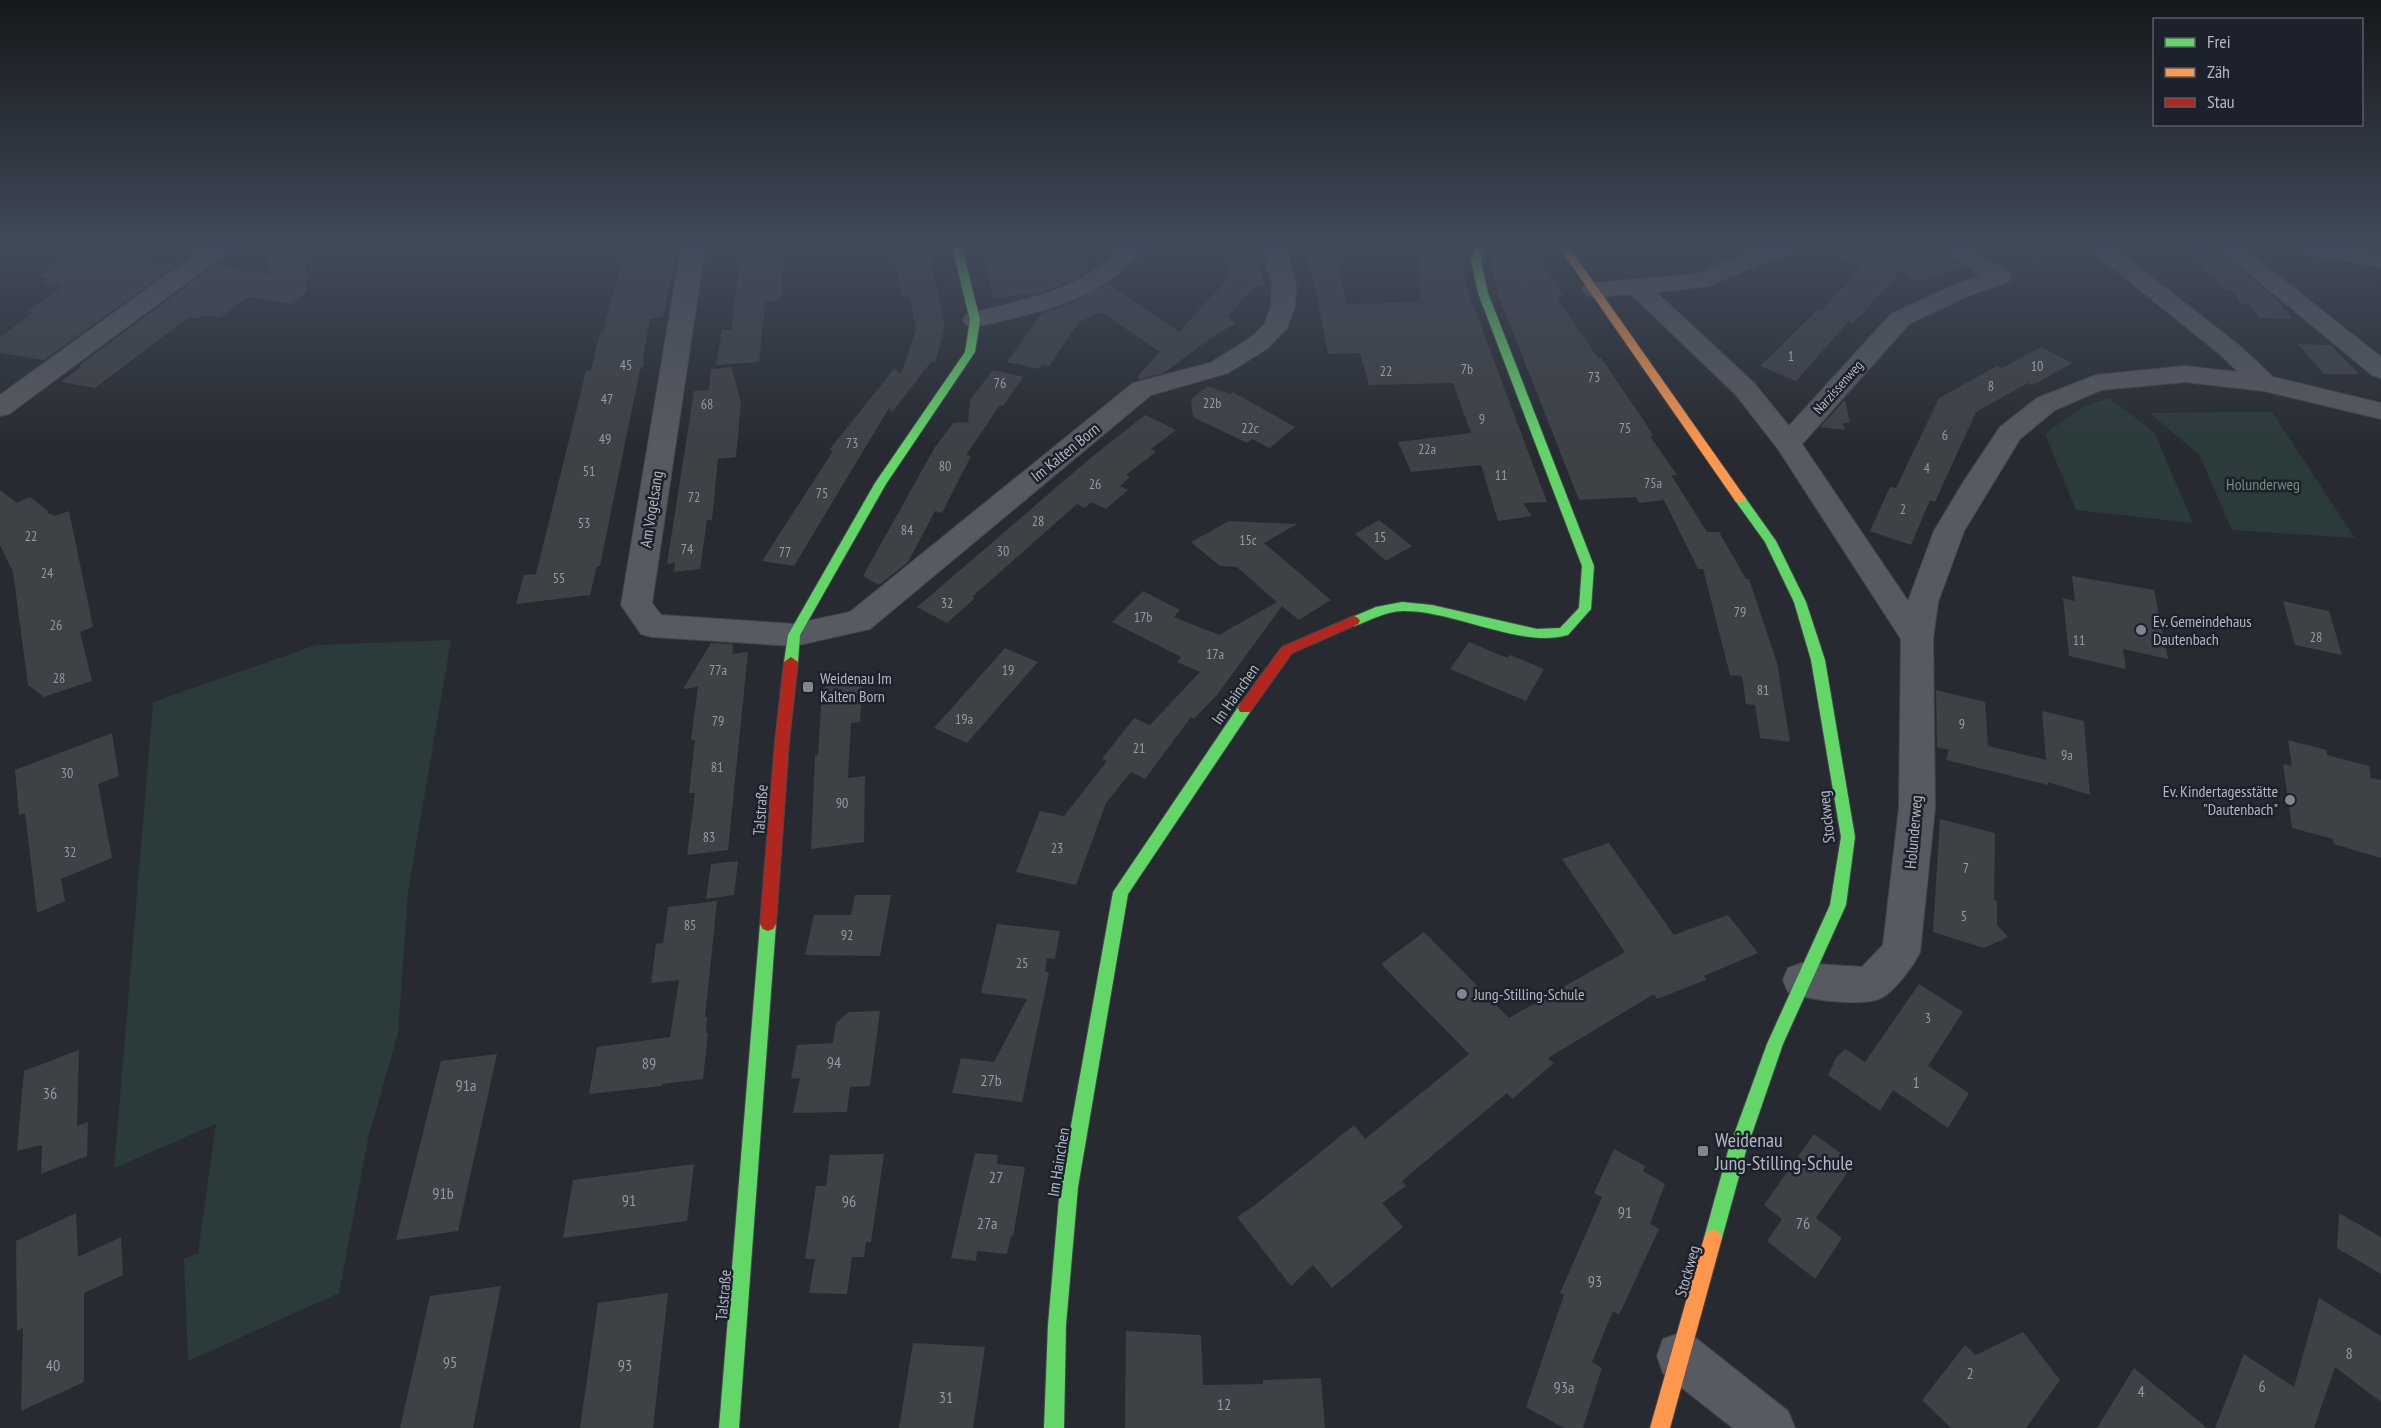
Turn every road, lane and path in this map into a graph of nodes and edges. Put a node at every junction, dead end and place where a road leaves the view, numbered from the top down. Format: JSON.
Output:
{"nodes":[{"id":1,"x":128,"y":314,"type":"edge"},
{"id":2,"x":682,"y":314,"type":"edge"},
{"id":3,"x":973,"y":314,"type":"edge"},
{"id":4,"x":997,"y":314,"type":"edge"},
{"id":5,"x":1280,"y":314,"type":"edge"},
{"id":6,"x":1492,"y":314,"type":"edge"},
{"id":7,"x":1610,"y":314,"type":"edge"},
{"id":8,"x":1665,"y":314,"type":"edge"},
{"id":9,"x":1911,"y":314,"type":"edge"},
{"id":10,"x":2183,"y":314,"type":"edge"},
{"id":11,"x":2311,"y":314,"type":"edge"},
{"id":12,"x":975,"y":320,"type":"junction"},
{"id":13,"x":2381,"y":370,"type":"edge"},
{"id":14,"x":2264,"y":383,"type":"junction"},
{"id":15,"x":0,"y":408,"type":"edge"},
{"id":16,"x":2381,"y":411,"type":"edge"},
{"id":17,"x":1788,"y":443,"type":"junction"},
{"id":18,"x":794,"y":635,"type":"junction"},
{"id":19,"x":1917,"y":638,"type":"junction"},
{"id":20,"x":1802,"y":980,"type":"junction"},
{"id":21,"x":1680,"y":1356,"type":"junction"},
{"id":22,"x":729,"y":1428,"type":"edge"},
{"id":23,"x":1054,"y":1428,"type":"edge"},
{"id":24,"x":1660,"y":1428,"type":"edge"},
{"id":25,"x":1772,"y":1428,"type":"edge"}],
"edges":[{"from":1,"to":15,"type":"street"},
{"from":2,"to":18,"type":"street","name":"Am Vogelsang"},
{"from":3,"to":12,"type":"street","name":"Talstraße"},
{"from":4,"to":12,"type":"street"},
{"from":5,"to":18,"type":"street","name":"Im Kalten Born"},
{"from":6,"to":23,"type":"street","name":"Im Hainchen"},
{"from":7,"to":20,"type":"street","name":"Stockweg"},
{"from":8,"to":17,"type":"street"},
{"from":9,"to":17,"type":"street","name":"Narzissenweg"},
{"from":10,"to":14,"type":"street"},
{"from":11,"to":13,"type":"street"},
{"from":12,"to":18,"type":"street","name":"Talstraße"},
{"from":14,"to":16,"type":"street","name":"Holunderweg"},
{"from":14,"to":19,"type":"street","name":"Holunderweg"},
{"from":17,"to":19,"type":"street"},
{"from":18,"to":22,"type":"street","name":"Talstraße"},
{"from":19,"to":20,"type":"street","name":"Holunderweg"},
{"from":20,"to":21,"type":"street","name":"Stockweg"},
{"from":21,"to":24,"type":"street","name":"Stockweg"},
{"from":21,"to":25,"type":"street"}]}
